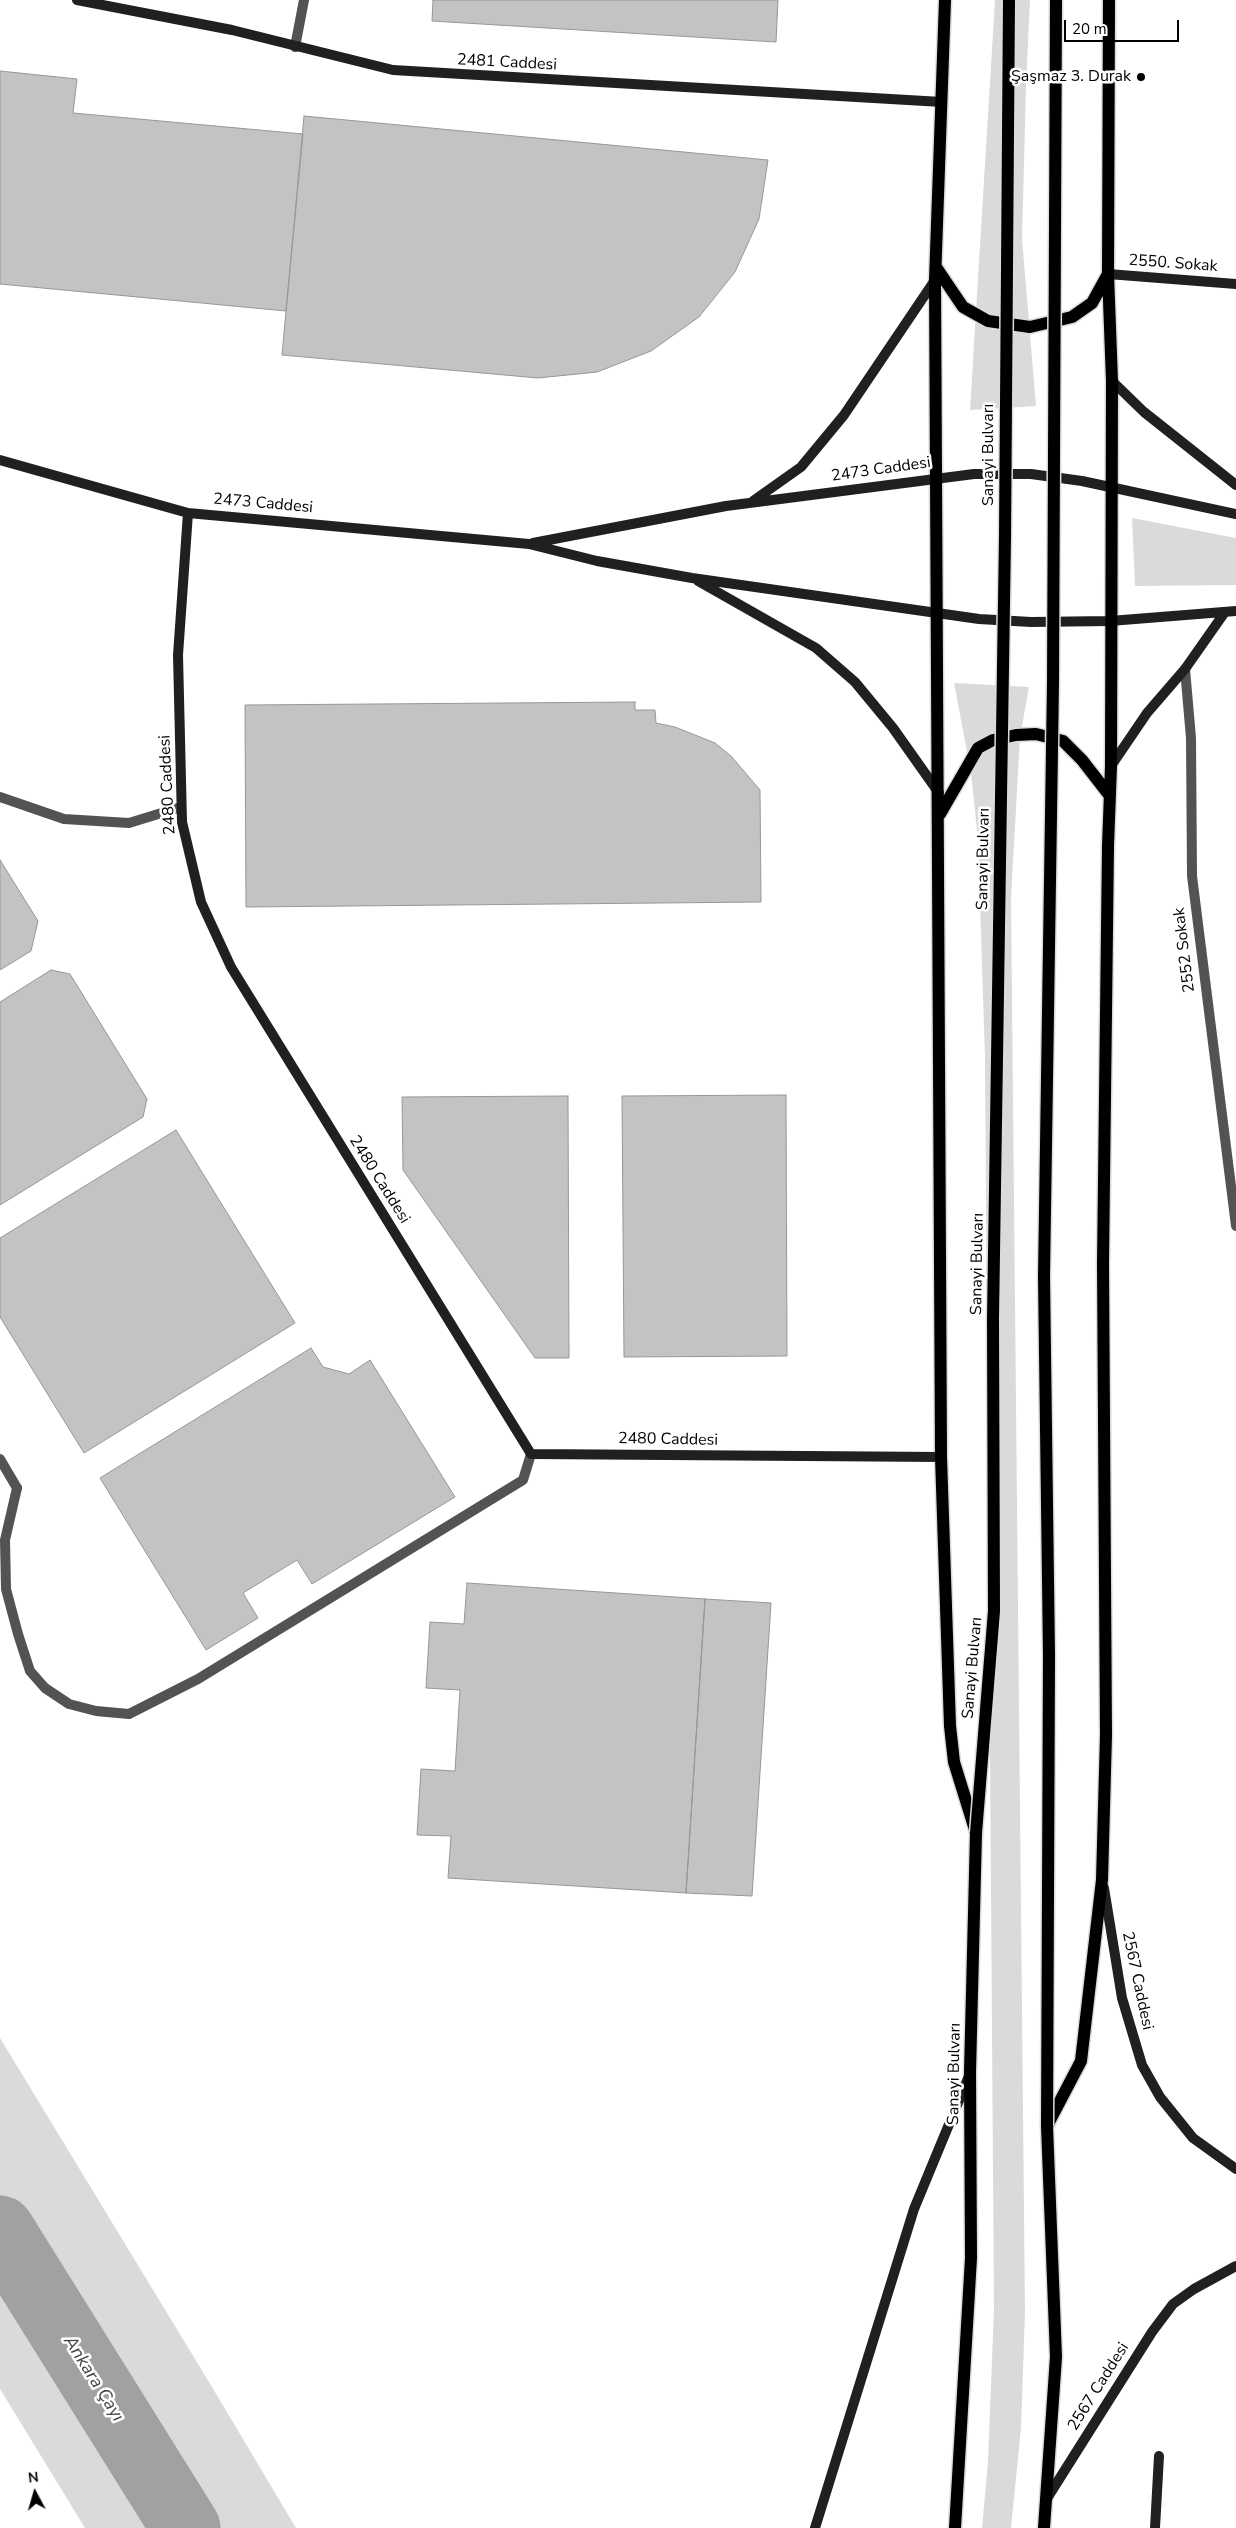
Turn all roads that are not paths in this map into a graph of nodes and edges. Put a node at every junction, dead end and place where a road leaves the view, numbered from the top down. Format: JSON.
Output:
{"nodes":[{"id":1,"x":77,"y":0,"type":"edge"},
{"id":2,"x":304,"y":0,"type":"edge"},
{"id":3,"x":945,"y":0,"type":"edge"},
{"id":4,"x":1009,"y":0,"type":"edge"},
{"id":5,"x":1056,"y":0,"type":"edge"},
{"id":6,"x":1109,"y":0,"type":"edge"},
{"id":7,"x":296,"y":47,"type":"junction"},
{"id":8,"x":942,"y":102,"type":"junction"},
{"id":9,"x":936,"y":267,"type":"junction"},
{"id":10,"x":1108,"y":274,"type":"junction"},
{"id":11,"x":935,"y":280,"type":"junction"},
{"id":12,"x":1236,"y":284,"type":"edge"},
{"id":13,"x":1112,"y":382,"type":"junction"},
{"id":14,"x":0,"y":460,"type":"edge"},
{"id":15,"x":934,"y":478,"type":"junction"},
{"id":16,"x":1236,"y":485,"type":"edge"},
{"id":17,"x":1110,"y":488,"type":"junction"},
{"id":18,"x":751,"y":503,"type":"junction"},
{"id":19,"x":188,"y":512,"type":"junction"},
{"id":20,"x":1236,"y":514,"type":"edge"},
{"id":21,"x":529,"y":544,"type":"junction"},
{"id":22,"x":692,"y":578,"type":"junction"},
{"id":23,"x":1236,"y":611,"type":"edge"},
{"id":24,"x":1225,"y":612,"type":"junction"},
{"id":25,"x":936,"y":613,"type":"junction"},
{"id":26,"x":1110,"y":622,"type":"junction"},
{"id":27,"x":1185,"y":669,"type":"junction"},
{"id":28,"x":1111,"y":766,"type":"junction"},
{"id":29,"x":938,"y":793,"type":"junction"},
{"id":30,"x":1110,"y":796,"type":"junction"},
{"id":31,"x":0,"y":797,"type":"edge"},
{"id":32,"x":181,"y":807,"type":"junction"},
{"id":33,"x":939,"y":816,"type":"junction"},
{"id":34,"x":1236,"y":1226,"type":"edge"},
{"id":35,"x":531,"y":1454,"type":"junction"},
{"id":36,"x":941,"y":1457,"type":"junction"},
{"id":37,"x":0,"y":1459,"type":"edge"},
{"id":38,"x":976,"y":1832,"type":"junction"},
{"id":39,"x":1102,"y":1880,"type":"junction"},
{"id":40,"x":970,"y":2072,"type":"junction"},
{"id":41,"x":1047,"y":2126,"type":"junction"},
{"id":42,"x":1236,"y":2169,"type":"edge"},
{"id":43,"x":1236,"y":2266,"type":"edge"},
{"id":44,"x":1159,"y":2456,"type":"dead end"},
{"id":45,"x":1046,"y":2500,"type":"junction"},
{"id":46,"x":815,"y":2528,"type":"edge"},
{"id":47,"x":955,"y":2528,"type":"edge"},
{"id":48,"x":1044,"y":2528,"type":"edge"},
{"id":49,"x":1155,"y":2528,"type":"edge"}],
"edges":[{"from":1,"to":7,"type":"street","name":"2481 Caddesi"},
{"from":2,"to":7,"type":"street"},
{"from":3,"to":8,"type":"main road"},
{"from":4,"to":38,"type":"main road","name":"Sanayi Bulvarı","bridge":true},
{"from":5,"to":41,"type":"main road","bridge":true},
{"from":6,"to":10,"type":"main road"},
{"from":7,"to":8,"type":"street","name":"2481 Caddesi"},
{"from":8,"to":9,"type":"main road"},
{"from":9,"to":10,"type":"main road"},
{"from":9,"to":11,"type":"main road"},
{"from":10,"to":12,"type":"street","name":"2550. Sokak"},
{"from":10,"to":13,"type":"main road"},
{"from":11,"to":15,"type":"main road"},
{"from":11,"to":18,"type":"street"},
{"from":13,"to":16,"type":"street"},
{"from":13,"to":17,"type":"main road"},
{"from":14,"to":19,"type":"street","name":"2473 Caddesi"},
{"from":15,"to":17,"type":"street","name":"2473 Caddesi"},
{"from":15,"to":18,"type":"street","name":"2473 Caddesi"},
{"from":15,"to":25,"type":"main road"},
{"from":17,"to":20,"type":"street","name":"2473 Caddesi"},
{"from":17,"to":26,"type":"main road"},
{"from":18,"to":21,"type":"street","name":"2473 Caddesi"},
{"from":19,"to":21,"type":"street","name":"2473 Caddesi"},
{"from":19,"to":32,"type":"street","name":"2480 Caddesi"},
{"from":21,"to":22,"type":"street","name":"2473 Caddesi"},
{"from":22,"to":25,"type":"street","name":"2473 Caddesi"},
{"from":22,"to":29,"type":"street"},
{"from":23,"to":24,"type":"street","name":"2473 Caddesi"},
{"from":24,"to":26,"type":"street","name":"2473 Caddesi"},
{"from":24,"to":27,"type":"street"},
{"from":25,"to":26,"type":"street","name":"2473 Caddesi"},
{"from":25,"to":29,"type":"main road"},
{"from":26,"to":28,"type":"main road"},
{"from":27,"to":28,"type":"street"},
{"from":27,"to":34,"type":"street","name":"2552 Sokak"},
{"from":28,"to":30,"type":"main road"},
{"from":29,"to":33,"type":"main road"},
{"from":30,"to":33,"type":"main road"},
{"from":30,"to":39,"type":"main road"},
{"from":31,"to":32,"type":"street"},
{"from":32,"to":35,"type":"street","name":"2480 Caddesi"},
{"from":33,"to":36,"type":"main road"},
{"from":35,"to":36,"type":"street","name":"2480 Caddesi"},
{"from":35,"to":37,"type":"street"},
{"from":36,"to":38,"type":"main road"},
{"from":38,"to":40,"type":"main road","name":"Sanayi Bulvarı"},
{"from":39,"to":41,"type":"main road"},
{"from":39,"to":42,"type":"street","name":"2567 Caddesi"},
{"from":40,"to":46,"type":"street"},
{"from":40,"to":47,"type":"main road","name":"Sanayi Bulvarı"},
{"from":41,"to":45,"type":"main road"},
{"from":43,"to":45,"type":"street","name":"2567 Caddesi"},
{"from":44,"to":49,"type":"street"},
{"from":45,"to":48,"type":"main road"}]}
